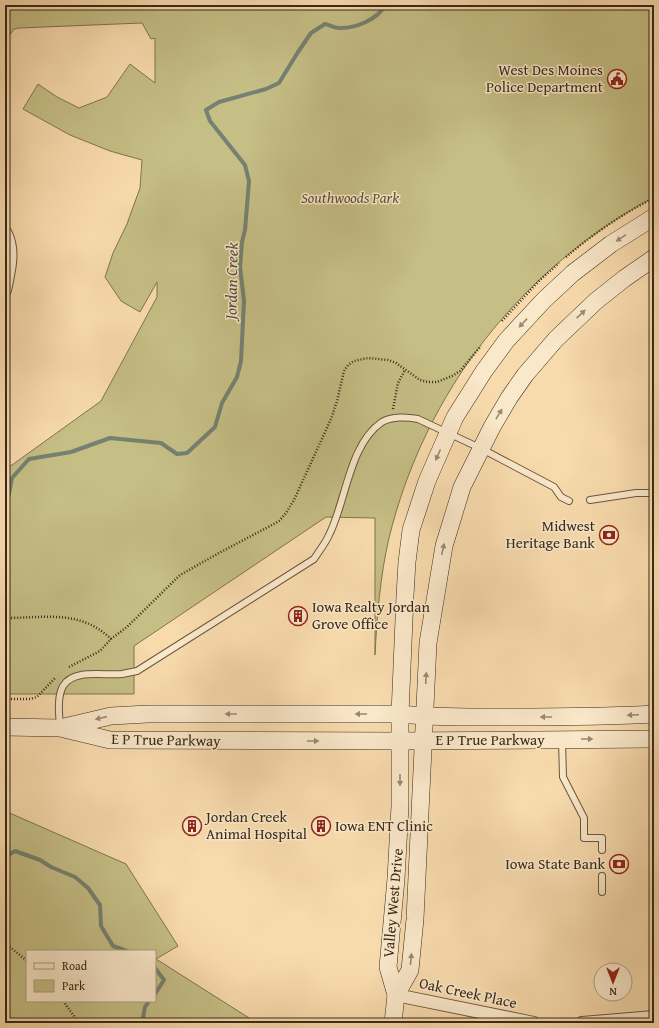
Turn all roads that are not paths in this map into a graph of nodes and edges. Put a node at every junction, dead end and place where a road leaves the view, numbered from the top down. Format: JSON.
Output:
{"nodes":[{"id":1,"x":654,"y":217,"type":"edge"},
{"id":2,"x":5,"y":232,"type":"edge"},
{"id":3,"x":654,"y":258,"type":"edge"},
{"id":4,"x":5,"y":290,"type":"edge"},
{"id":5,"x":447,"y":434,"type":"junction"},
{"id":6,"x":480,"y":448,"type":"junction"},
{"id":7,"x":654,"y":493,"type":"edge"},
{"id":8,"x":590,"y":500,"type":"dead end"},
{"id":9,"x":569,"y":501,"type":"dead end"},
{"id":10,"x":400,"y":714,"type":"junction"},
{"id":11,"x":654,"y":714,"type":"edge"},
{"id":12,"x":424,"y":717,"type":"junction"},
{"id":13,"x":5,"y":727,"type":"edge"},
{"id":14,"x":60,"y":728,"type":"junction"},
{"id":15,"x":654,"y":739,"type":"edge"},
{"id":16,"x":422,"y":740,"type":"junction"},
{"id":17,"x":562,"y":740,"type":"junction"},
{"id":18,"x":400,"y":741,"type":"junction"},
{"id":19,"x":602,"y":850,"type":"dead end"},
{"id":20,"x":602,"y":876,"type":"dead end"},
{"id":21,"x":602,"y":892,"type":"dead end"},
{"id":22,"x":396,"y":995,"type":"junction"},
{"id":23,"x":654,"y":1016,"type":"edge"},
{"id":24,"x":393,"y":1023,"type":"edge"},
{"id":25,"x":534,"y":1023,"type":"edge"},
{"id":26,"x":582,"y":1023,"type":"edge"}],
"edges":[{"from":1,"to":5,"type":"main road","name":"Valley West Drive","one_way":true},
{"from":2,"to":4,"type":"street"},
{"from":6,"to":3,"type":"main road","name":"Valley West Drive","one_way":true},
{"from":5,"to":6,"type":"lane"},
{"from":5,"to":10,"type":"main road","name":"Valley West Drive","one_way":true},
{"from":5,"to":14,"type":"lane"},
{"from":6,"to":9,"type":"lane"},
{"from":12,"to":6,"type":"main road","name":"Valley West Drive","one_way":true},
{"from":7,"to":8,"type":"lane"},
{"from":10,"to":12,"type":"main road","name":"E P True Parkway"},
{"from":10,"to":14,"type":"main road","name":"E P True Parkway","one_way":true},
{"from":10,"to":18,"type":"main road","name":"Valley West Drive"},
{"from":11,"to":12,"type":"main road","name":"E P True Parkway","one_way":true},
{"from":12,"to":16,"type":"main road","name":"Valley West Drive"},
{"from":13,"to":14,"type":"main road"},
{"from":14,"to":18,"type":"main road","name":"E P True Parkway","one_way":true},
{"from":17,"to":15,"type":"main road","name":"E P True Parkway","one_way":true},
{"from":16,"to":17,"type":"main road","name":"E P True Parkway"},
{"from":16,"to":18,"type":"main road","name":"E P True Parkway"},
{"from":22,"to":16,"type":"main road","name":"Valley West Drive","one_way":true},
{"from":17,"to":19,"type":"lane"},
{"from":18,"to":22,"type":"main road","name":"Valley West Drive","one_way":true},
{"from":20,"to":21,"type":"lane"},
{"from":22,"to":24,"type":"main road","name":"Valley West Drive"},
{"from":22,"to":25,"type":"street","name":"Oak Creek Place"},
{"from":23,"to":26,"type":"street"}]}
